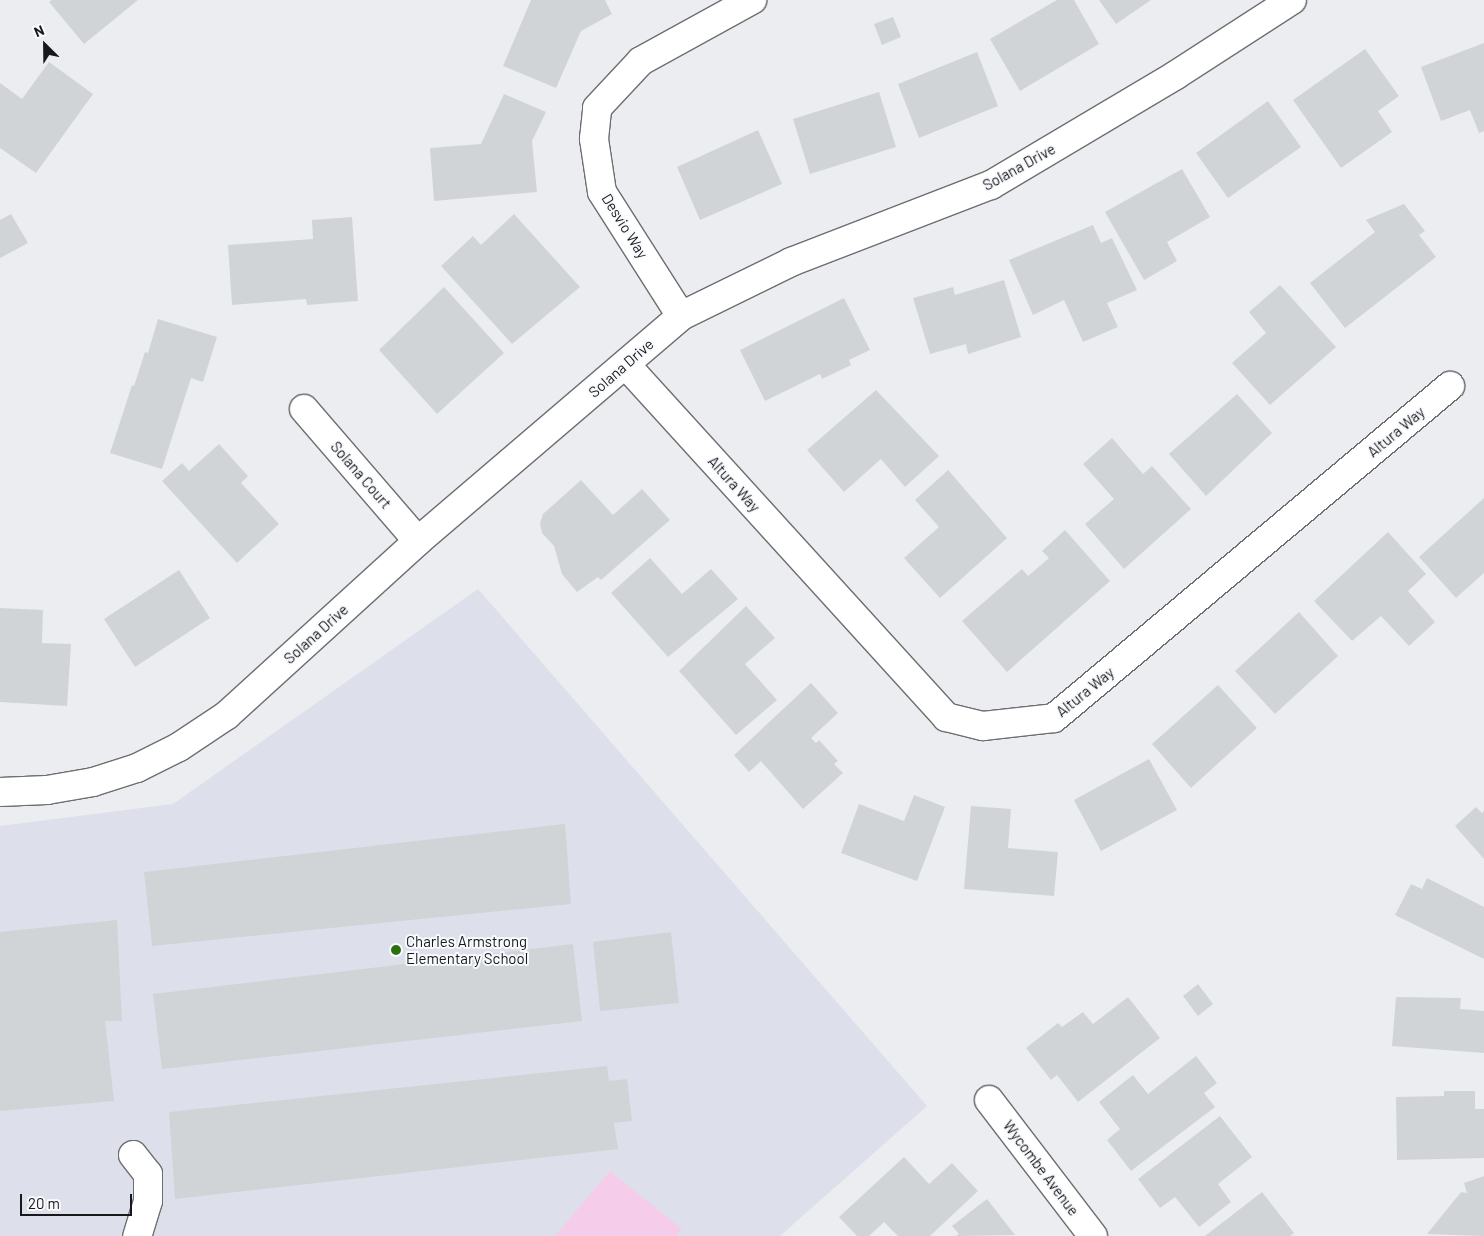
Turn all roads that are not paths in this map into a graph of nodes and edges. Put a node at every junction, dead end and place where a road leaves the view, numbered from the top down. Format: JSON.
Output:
{"nodes":[{"id":1,"x":752,"y":0,"type":"edge"},
{"id":2,"x":1292,"y":0,"type":"edge"},
{"id":3,"x":681,"y":316,"type":"junction"},
{"id":4,"x":626,"y":366,"type":"junction"},
{"id":5,"x":1450,"y":386,"type":"dead end"},
{"id":6,"x":304,"y":408,"type":"dead end"},
{"id":7,"x":418,"y":541,"type":"junction"},
{"id":8,"x":0,"y":792,"type":"edge"},
{"id":9,"x":989,"y":1100,"type":"dead end"},
{"id":10,"x":133,"y":1155,"type":"dead end"},
{"id":11,"x":138,"y":1236,"type":"edge"},
{"id":12,"x":1092,"y":1236,"type":"edge"}],
"edges":[{"from":1,"to":3,"type":"street","name":"Desvio Way"},
{"from":2,"to":3,"type":"street","name":"Solana Drive"},
{"from":3,"to":4,"type":"street","name":"Solana Drive"},
{"from":4,"to":5,"type":"street","name":"Altura Way"},
{"from":4,"to":7,"type":"street","name":"Solana Drive"},
{"from":6,"to":7,"type":"street","name":"Solana Court"},
{"from":7,"to":8,"type":"street","name":"Solana Drive"},
{"from":9,"to":12,"type":"street","name":"Wycombe Avenue"},
{"from":10,"to":11,"type":"street"}]}
